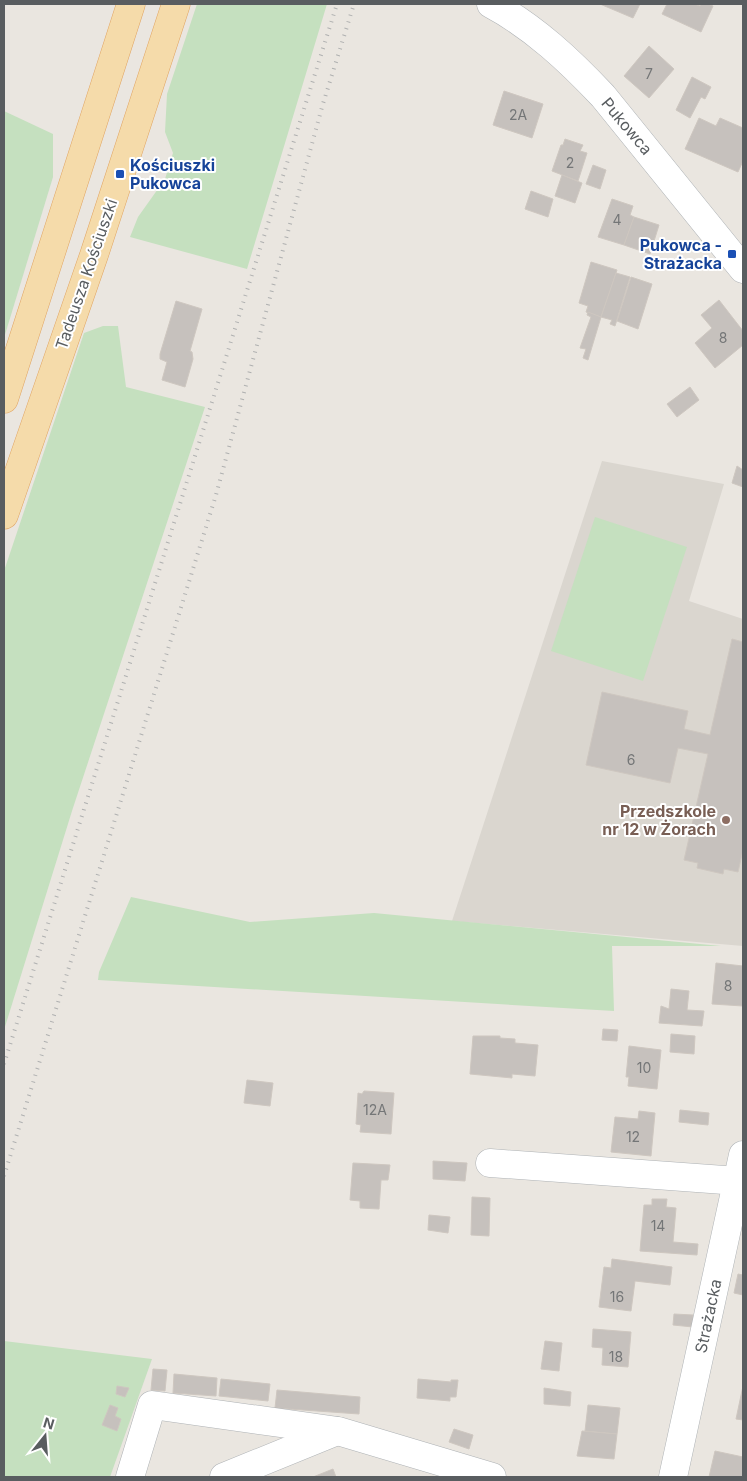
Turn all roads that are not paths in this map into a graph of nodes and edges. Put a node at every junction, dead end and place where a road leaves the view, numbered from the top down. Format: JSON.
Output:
{"nodes":[{"id":1,"x":131,"y":4,"type":"edge"},
{"id":2,"x":176,"y":4,"type":"edge"},
{"id":3,"x":491,"y":4,"type":"edge"},
{"id":4,"x":743,"y":269,"type":"edge"},
{"id":5,"x":4,"y":399,"type":"edge"},
{"id":6,"x":4,"y":516,"type":"edge"},
{"id":7,"x":490,"y":1163,"type":"dead end"},
{"id":8,"x":740,"y":1168,"type":"edge"},
{"id":9,"x":338,"y":1431,"type":"junction"},
{"id":10,"x":130,"y":1477,"type":"edge"},
{"id":11,"x":224,"y":1477,"type":"edge"},
{"id":12,"x":492,"y":1477,"type":"edge"},
{"id":13,"x":673,"y":1477,"type":"edge"}],
"edges":[{"from":1,"to":5,"type":"main road"},
{"from":2,"to":6,"type":"main road","name":"Tadeusza Kościuszki"},
{"from":3,"to":4,"type":"street","name":"Pukowca"},
{"from":7,"to":8,"type":"street"},
{"from":8,"to":13,"type":"street","name":"Strażacka"},
{"from":9,"to":10,"type":"street"},
{"from":9,"to":11,"type":"street"},
{"from":9,"to":12,"type":"street"}]}
